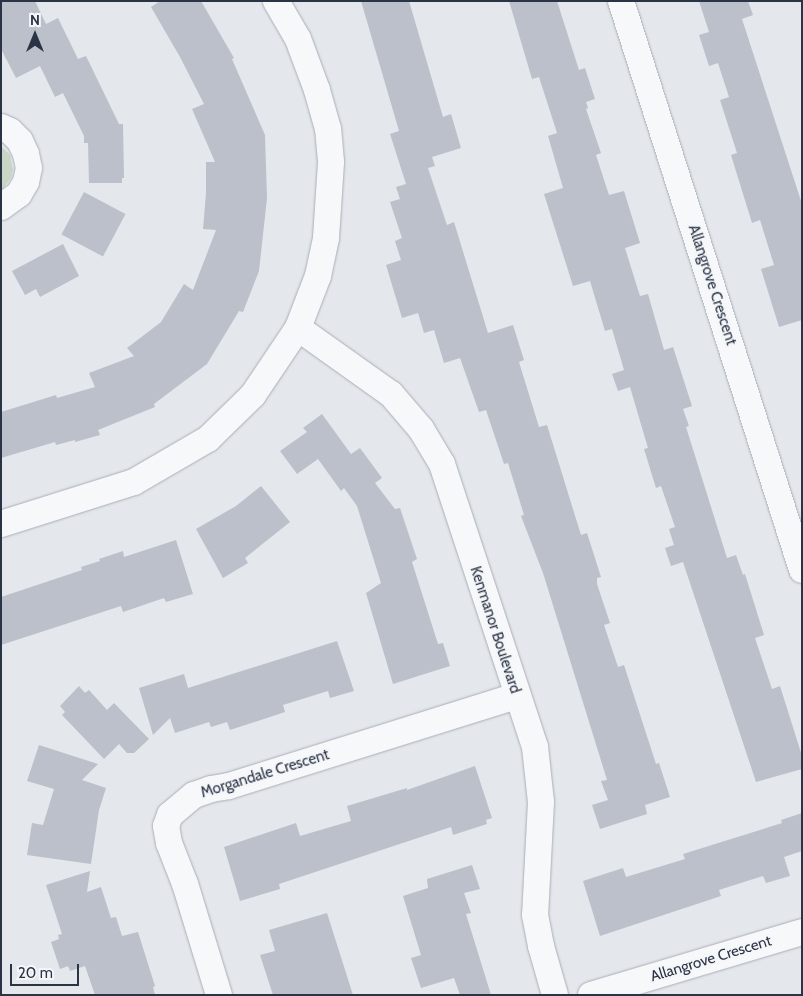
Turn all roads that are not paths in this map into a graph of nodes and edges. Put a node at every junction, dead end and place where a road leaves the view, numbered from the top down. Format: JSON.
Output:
{"nodes":[{"id":1,"x":276,"y":1,"type":"edge"},
{"id":2,"x":621,"y":1,"type":"edge"},
{"id":3,"x":1,"y":127,"type":"edge"},
{"id":4,"x":1,"y":207,"type":"edge"},
{"id":5,"x":298,"y":328,"type":"junction"},
{"id":6,"x":1,"y":524,"type":"edge"},
{"id":7,"x":802,"y":570,"type":"edge"},
{"id":8,"x":516,"y":696,"type":"junction"},
{"id":9,"x":802,"y":932,"type":"edge"},
{"id":10,"x":220,"y":995,"type":"edge"},
{"id":11,"x":555,"y":995,"type":"edge"},
{"id":12,"x":591,"y":995,"type":"edge"}],
"edges":[{"from":1,"to":5,"type":"street"},
{"from":2,"to":7,"type":"street","name":"Allangrove Crescent"},
{"from":3,"to":4,"type":"street"},
{"from":5,"to":6,"type":"street"},
{"from":5,"to":8,"type":"street","name":"Kenmanor Boulevard"},
{"from":8,"to":10,"type":"street","name":"Morgandale Crescent"},
{"from":8,"to":11,"type":"street","name":"Kenmanor Boulevard"},
{"from":9,"to":12,"type":"street","name":"Allangrove Crescent"}]}
